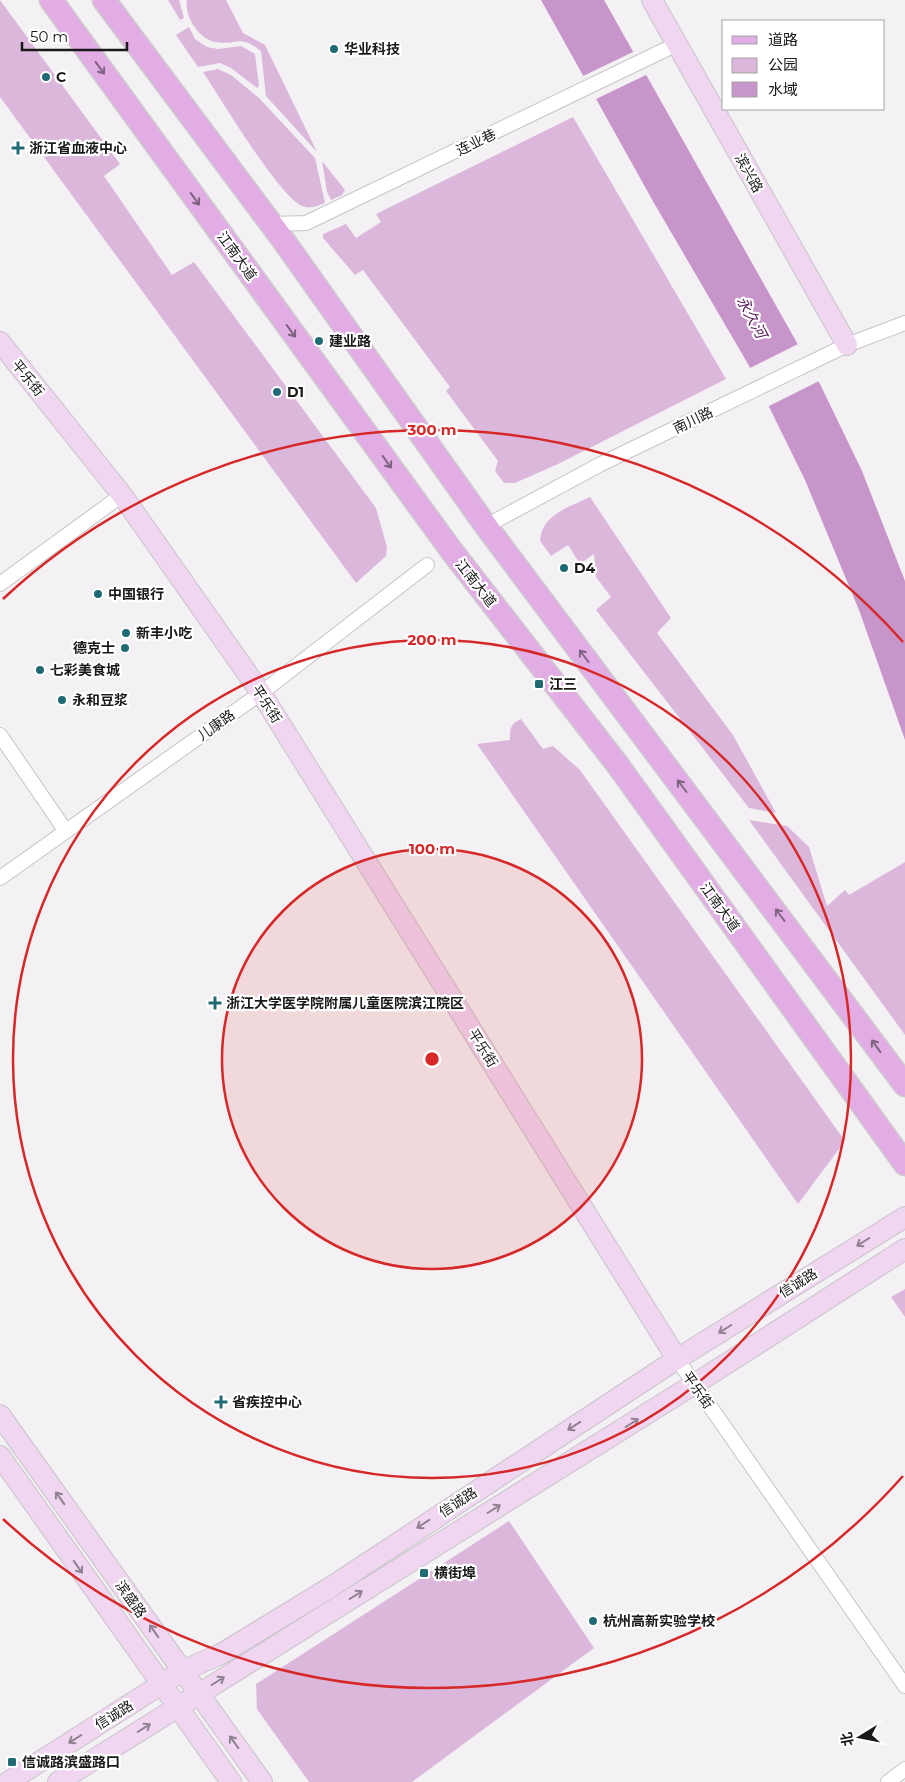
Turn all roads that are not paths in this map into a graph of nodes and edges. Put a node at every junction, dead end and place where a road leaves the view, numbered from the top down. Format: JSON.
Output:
{"nodes":[{"id":1,"x":51,"y":0,"type":"edge"},
{"id":2,"x":104,"y":0,"type":"edge"},
{"id":3,"x":652,"y":0,"type":"edge"},
{"id":4,"x":677,"y":44,"type":"junction"},
{"id":5,"x":271,"y":224,"type":"junction"},
{"id":6,"x":905,"y":323,"type":"edge"},
{"id":7,"x":0,"y":342,"type":"edge"},
{"id":8,"x":847,"y":346,"type":"junction"},
{"id":9,"x":122,"y":495,"type":"junction"},
{"id":10,"x":486,"y":526,"type":"junction"},
{"id":11,"x":427,"y":565,"type":"dead end"},
{"id":12,"x":0,"y":584,"type":"edge"},
{"id":13,"x":261,"y":693,"type":"junction"},
{"id":14,"x":0,"y":735,"type":"edge"},
{"id":15,"x":65,"y":830,"type":"junction"},
{"id":16,"x":0,"y":878,"type":"edge"},
{"id":17,"x":905,"y":1085,"type":"edge"},
{"id":18,"x":905,"y":1164,"type":"edge"},
{"id":19,"x":905,"y":1217,"type":"edge"},
{"id":20,"x":905,"y":1249,"type":"edge"},
{"id":21,"x":677,"y":1359,"type":"junction"},
{"id":22,"x":694,"y":1384,"type":"junction"},
{"id":23,"x":0,"y":1415,"type":"edge"},
{"id":24,"x":0,"y":1456,"type":"edge"},
{"id":25,"x":182,"y":1671,"type":"junction"},
{"id":26,"x":161,"y":1685,"type":"junction"},
{"id":27,"x":905,"y":1686,"type":"edge"},
{"id":28,"x":198,"y":1694,"type":"junction"},
{"id":29,"x":177,"y":1707,"type":"junction"},
{"id":30,"x":905,"y":1769,"type":"edge"},
{"id":31,"x":8,"y":1782,"type":"edge"},
{"id":32,"x":58,"y":1782,"type":"edge"},
{"id":33,"x":231,"y":1782,"type":"edge"},
{"id":34,"x":262,"y":1782,"type":"edge"},
{"id":35,"x":888,"y":1782,"type":"edge"}],
"edges":[{"from":1,"to":18,"type":"main road","name":"江南大道","one_way":true},
{"from":2,"to":5,"type":"main road"},
{"from":3,"to":4,"type":"main road","name":"滨兴路"},
{"from":4,"to":5,"type":"street","name":"连业巷"},
{"from":4,"to":8,"type":"main road","name":"滨兴路"},
{"from":5,"to":10,"type":"main road"},
{"from":6,"to":8,"type":"street","name":"南川路"},
{"from":7,"to":9,"type":"main road","name":"平乐街"},
{"from":8,"to":10,"type":"street","name":"南川路"},
{"from":9,"to":12,"type":"street"},
{"from":9,"to":13,"type":"main road","name":"平乐街"},
{"from":17,"to":10,"type":"main road","one_way":true},
{"from":11,"to":13,"type":"street","name":"儿康路"},
{"from":13,"to":15,"type":"street","name":"儿康路"},
{"from":13,"to":21,"type":"main road","name":"平乐街"},
{"from":14,"to":15,"type":"street"},
{"from":15,"to":16,"type":"street","name":"儿康路"},
{"from":19,"to":21,"type":"main road","name":"信诚路","one_way":true},
{"from":20,"to":22,"type":"main road","name":"信诚路"},
{"from":21,"to":22,"type":"street","name":"平乐街"},
{"from":21,"to":25,"type":"main road","name":"信诚路","one_way":true},
{"from":22,"to":27,"type":"street","name":"平乐街"},
{"from":28,"to":22,"type":"main road","name":"信诚路","one_way":true},
{"from":25,"to":23,"type":"main road","name":"滨盛路","one_way":true},
{"from":24,"to":26,"type":"main road","name":"滨盛路","one_way":true},
{"from":25,"to":26,"type":"main road","name":"信诚路"},
{"from":25,"to":28,"type":"main road","name":"滨盛路"},
{"from":26,"to":29,"type":"main road","name":"滨盛路"},
{"from":26,"to":31,"type":"main road","name":"信诚路","one_way":true},
{"from":28,"to":29,"type":"main road","name":"信诚路"},
{"from":34,"to":28,"type":"main road","name":"滨盛路","one_way":true},
{"from":32,"to":29,"type":"main road","name":"信诚路","one_way":true},
{"from":29,"to":33,"type":"main road","name":"滨盛路"},
{"from":30,"to":35,"type":"street"}]}
